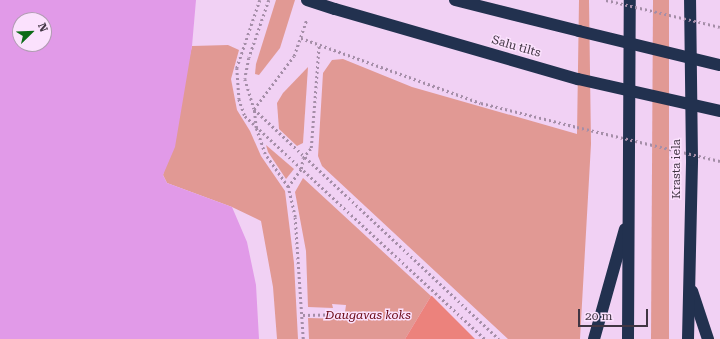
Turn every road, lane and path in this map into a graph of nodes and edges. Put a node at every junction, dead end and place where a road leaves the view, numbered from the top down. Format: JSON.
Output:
{"nodes":[{"id":1,"x":260,"y":0,"type":"edge"},
{"id":2,"x":269,"y":0,"type":"edge"},
{"id":3,"x":306,"y":0,"type":"edge"},
{"id":4,"x":455,"y":0,"type":"edge"},
{"id":5,"x":606,"y":0,"type":"edge"},
{"id":6,"x":630,"y":0,"type":"edge"},
{"id":7,"x":690,"y":0,"type":"edge"},
{"id":8,"x":307,"y":20,"type":"dead end"},
{"id":9,"x":720,"y":27,"type":"edge"},
{"id":10,"x":301,"y":38,"type":"junction"},
{"id":11,"x":318,"y":44,"type":"junction"},
{"id":12,"x":720,"y":65,"type":"edge"},
{"id":13,"x":254,"y":110,"type":"junction"},
{"id":14,"x":720,"y":111,"type":"edge"},
{"id":15,"x":256,"y":128,"type":"junction"},
{"id":16,"x":303,"y":158,"type":"junction"},
{"id":17,"x":720,"y":161,"type":"edge"},
{"id":18,"x":301,"y":169,"type":"junction"},
{"id":19,"x":288,"y":187,"type":"junction"},
{"id":20,"x":629,"y":214,"type":"junction"},
{"id":21,"x":690,"y":282,"type":"junction"},
{"id":22,"x":350,"y":314,"type":"dead end"},
{"id":23,"x":303,"y":315,"type":"junction"},
{"id":24,"x":303,"y":339,"type":"edge"},
{"id":25,"x":485,"y":339,"type":"edge"},
{"id":26,"x":499,"y":339,"type":"edge"},
{"id":27,"x":594,"y":339,"type":"edge"},
{"id":28,"x":628,"y":339,"type":"edge"},
{"id":29,"x":688,"y":339,"type":"edge"},
{"id":30,"x":708,"y":339,"type":"edge"}],
"edges":[{"from":1,"to":15,"type":"path"},
{"from":2,"to":13,"type":"path"},
{"from":3,"to":14,"type":"highway","name":"Salu tilts","bridge":true},
{"from":4,"to":12,"type":"highway","bridge":true},
{"from":5,"to":9,"type":"path","bridge":true},
{"from":6,"to":20,"type":"highway"},
{"from":7,"to":21,"type":"highway","name":"Krasta iela"},
{"from":8,"to":10,"type":"path"},
{"from":10,"to":11,"type":"path"},
{"from":10,"to":13,"type":"path"},
{"from":11,"to":16,"type":"path"},
{"from":11,"to":17,"type":"path","bridge":true},
{"from":13,"to":15,"type":"path"},
{"from":13,"to":16,"type":"path"},
{"from":15,"to":18,"type":"path"},
{"from":15,"to":19,"type":"path"},
{"from":16,"to":18,"type":"path"},
{"from":16,"to":26,"type":"path"},
{"from":18,"to":19,"type":"path"},
{"from":18,"to":25,"type":"path"},
{"from":19,"to":23,"type":"path"},
{"from":20,"to":27,"type":"highway"},
{"from":20,"to":28,"type":"highway"},
{"from":21,"to":29,"type":"highway","name":"Krasta iela"},
{"from":21,"to":30,"type":"highway"},
{"from":22,"to":23,"type":"path"},
{"from":23,"to":24,"type":"path"}]}
